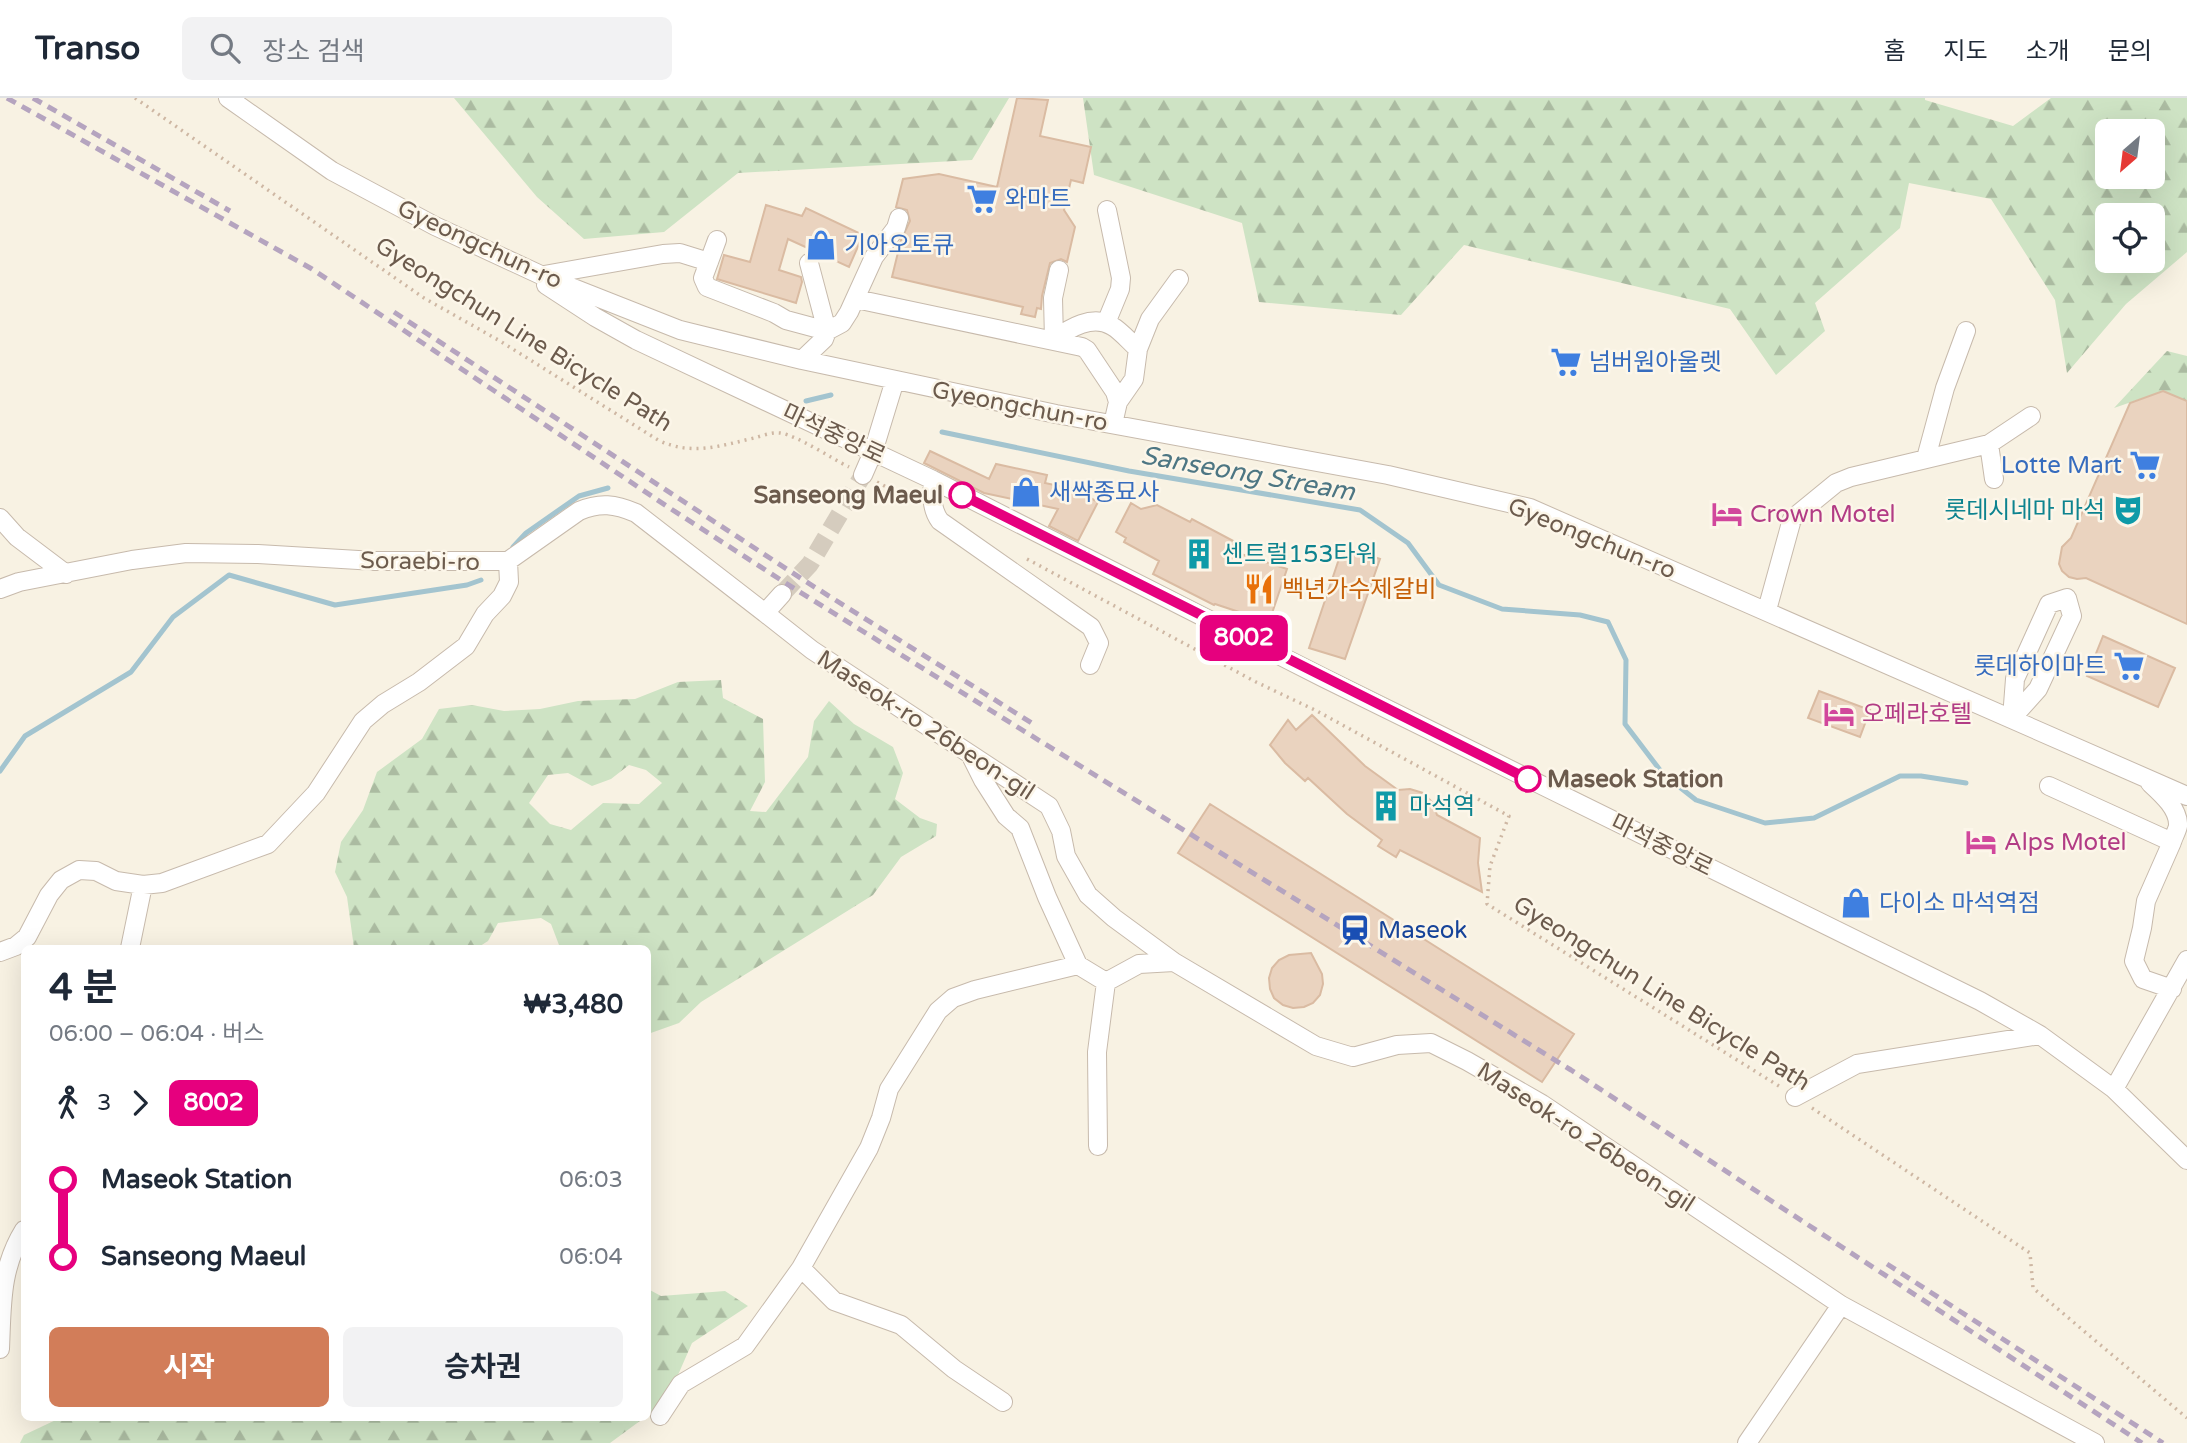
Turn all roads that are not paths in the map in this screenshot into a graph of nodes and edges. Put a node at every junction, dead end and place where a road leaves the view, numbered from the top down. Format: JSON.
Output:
{"nodes":[{"id":1,"x":228,"y":98,"type":"edge"},
{"id":2,"x":1107,"y":210,"type":"dead end"},
{"id":3,"x":899,"y":218,"type":"dead end"},
{"id":4,"x":717,"y":240,"type":"dead end"},
{"id":5,"x":509,"y":260,"type":"junction"},
{"id":6,"x":709,"y":262,"type":"junction"},
{"id":7,"x":808,"y":263,"type":"dead end"},
{"id":8,"x":1059,"y":271,"type":"dead end"},
{"id":9,"x":544,"y":276,"type":"junction"},
{"id":10,"x":1179,"y":279,"type":"dead end"},
{"id":11,"x":856,"y":299,"type":"junction"},
{"id":12,"x":1106,"y":323,"type":"junction"},
{"id":13,"x":680,"y":330,"type":"junction"},
{"id":14,"x":1966,"y":331,"type":"dead end"},
{"id":15,"x":825,"y":335,"type":"junction"},
{"id":16,"x":1054,"y":340,"type":"junction"},
{"id":17,"x":1138,"y":349,"type":"junction"},
{"id":18,"x":802,"y":360,"type":"junction"},
{"id":19,"x":694,"y":368,"type":"junction"},
{"id":20,"x":895,"y":380,"type":"junction"},
{"id":21,"x":1118,"y":402,"type":"junction"},
{"id":22,"x":2031,"y":416,"type":"dead end"},
{"id":23,"x":1113,"y":424,"type":"junction"},
{"id":24,"x":1989,"y":444,"type":"junction"},
{"id":25,"x":873,"y":453,"type":"junction"},
{"id":26,"x":1926,"y":458,"type":"junction"},
{"id":27,"x":863,"y":475,"type":"tunnel mouth"},
{"id":28,"x":1994,"y":479,"type":"dead end"},
{"id":29,"x":933,"y":480,"type":"junction"},
{"id":30,"x":0,"y":518,"type":"edge"},
{"id":31,"x":508,"y":561,"type":"junction"},
{"id":32,"x":66,"y":574,"type":"junction"},
{"id":33,"x":0,"y":589,"type":"edge"},
{"id":34,"x":782,"y":594,"type":"tunnel mouth"},
{"id":35,"x":1767,"y":610,"type":"junction"},
{"id":36,"x":765,"y":614,"type":"junction"},
{"id":37,"x":1090,"y":665,"type":"dead end"},
{"id":38,"x":2012,"y":718,"type":"junction"},
{"id":39,"x":972,"y":758,"type":"junction"},
{"id":40,"x":2142,"y":775,"type":"junction"},
{"id":41,"x":2049,"y":786,"type":"dead end"},
{"id":42,"x":2187,"y":796,"type":"edge"},
{"id":43,"x":2179,"y":841,"type":"edge"},
{"id":44,"x":143,"y":885,"type":"junction"},
{"id":45,"x":131,"y":945,"type":"edge"},
{"id":46,"x":0,"y":951,"type":"edge"},
{"id":47,"x":2187,"y":960,"type":"edge"},
{"id":48,"x":1174,"y":962,"type":"junction"},
{"id":49,"x":1078,"y":965,"type":"junction"},
{"id":50,"x":1106,"y":982,"type":"junction"},
{"id":51,"x":2172,"y":989,"type":"junction"},
{"id":52,"x":2040,"y":1035,"type":"junction"},
{"id":53,"x":2114,"y":1089,"type":"junction"},
{"id":54,"x":1795,"y":1097,"type":"road end"},
{"id":55,"x":1098,"y":1146,"type":"dead end"},
{"id":56,"x":2187,"y":1160,"type":"edge"},
{"id":57,"x":21,"y":1236,"type":"edge"},
{"id":58,"x":801,"y":1268,"type":"junction"},
{"id":59,"x":1841,"y":1305,"type":"junction"},
{"id":60,"x":0,"y":1349,"type":"edge"},
{"id":61,"x":1003,"y":1402,"type":"dead end"},
{"id":62,"x":660,"y":1416,"type":"dead end"},
{"id":63,"x":1747,"y":1443,"type":"edge"},
{"id":64,"x":2095,"y":1443,"type":"edge"}],
"edges":[{"from":1,"to":5,"type":"street","name":"Gyeongchun-ro"},
{"from":2,"to":12,"type":"street"},
{"from":3,"to":11,"type":"street"},
{"from":4,"to":6,"type":"street"},
{"from":5,"to":9,"type":"street","name":"Gyeongchun-ro"},
{"from":5,"to":19,"type":"street","name":"마석중앙로"},
{"from":6,"to":9,"type":"street"},
{"from":6,"to":15,"type":"street"},
{"from":7,"to":15,"type":"street"},
{"from":8,"to":16,"type":"street"},
{"from":9,"to":13,"type":"street","name":"Gyeongchun-ro"},
{"from":10,"to":17,"type":"street"},
{"from":11,"to":15,"type":"street"},
{"from":11,"to":16,"type":"street"},
{"from":12,"to":16,"type":"street"},
{"from":12,"to":17,"type":"street"},
{"from":13,"to":18,"type":"street","name":"Gyeongchun-ro"},
{"from":13,"to":19,"type":"street"},
{"from":14,"to":26,"type":"street"},
{"from":15,"to":18,"type":"street"},
{"from":16,"to":21,"type":"street"},
{"from":17,"to":21,"type":"street"},
{"from":18,"to":20,"type":"street","name":"Gyeongchun-ro"},
{"from":19,"to":25,"type":"street","name":"마석중앙로"},
{"from":20,"to":23,"type":"street","name":"Gyeongchun-ro"},
{"from":20,"to":25,"type":"street"},
{"from":21,"to":23,"type":"street"},
{"from":22,"to":24,"type":"street"},
{"from":23,"to":35,"type":"street","name":"Gyeongchun-ro"},
{"from":24,"to":26,"type":"street"},
{"from":24,"to":28,"type":"street"},
{"from":25,"to":27,"type":"street"},
{"from":25,"to":29,"type":"street","name":"마석중앙로"},
{"from":26,"to":35,"type":"street"},
{"from":29,"to":37,"type":"street"},
{"from":29,"to":52,"type":"street","name":"마석중앙로"},
{"from":30,"to":32,"type":"street"},
{"from":31,"to":32,"type":"street","name":"Soraebi-ro"},
{"from":31,"to":36,"type":"street","name":"Soraebi-ro"},
{"from":31,"to":44,"type":"street"},
{"from":32,"to":33,"type":"street","name":"Soraebi-ro"},
{"from":34,"to":36,"type":"street"},
{"from":35,"to":38,"type":"street","name":"Gyeongchun-ro"},
{"from":36,"to":39,"type":"street","name":"Maseok-ro 26beon-gil"},
{"from":38,"to":38,"type":"street"},
{"from":38,"to":40,"type":"street","name":"Gyeongchun-ro"},
{"from":39,"to":48,"type":"street","name":"Maseok-ro 26beon-gil"},
{"from":39,"to":49,"type":"street"},
{"from":40,"to":42,"type":"street","name":"Gyeongchun-ro"},
{"from":40,"to":43,"type":"street"},
{"from":41,"to":43,"type":"street"},
{"from":43,"to":51,"type":"street"},
{"from":44,"to":45,"type":"street"},
{"from":44,"to":46,"type":"street"},
{"from":47,"to":51,"type":"street"},
{"from":48,"to":50,"type":"street"},
{"from":48,"to":59,"type":"street","name":"Maseok-ro 26beon-gil"},
{"from":49,"to":50,"type":"street"},
{"from":49,"to":58,"type":"street"},
{"from":50,"to":55,"type":"street"},
{"from":51,"to":53,"type":"street"},
{"from":52,"to":53,"type":"street","name":"마석중앙로"},
{"from":52,"to":54,"type":"street"},
{"from":53,"to":56,"type":"street","name":"마석중앙로"},
{"from":57,"to":60,"type":"street"},
{"from":58,"to":61,"type":"street"},
{"from":58,"to":62,"type":"street"},
{"from":59,"to":63,"type":"street"},
{"from":59,"to":64,"type":"street","name":"Maseok-ro 26beon-gil"}]}
